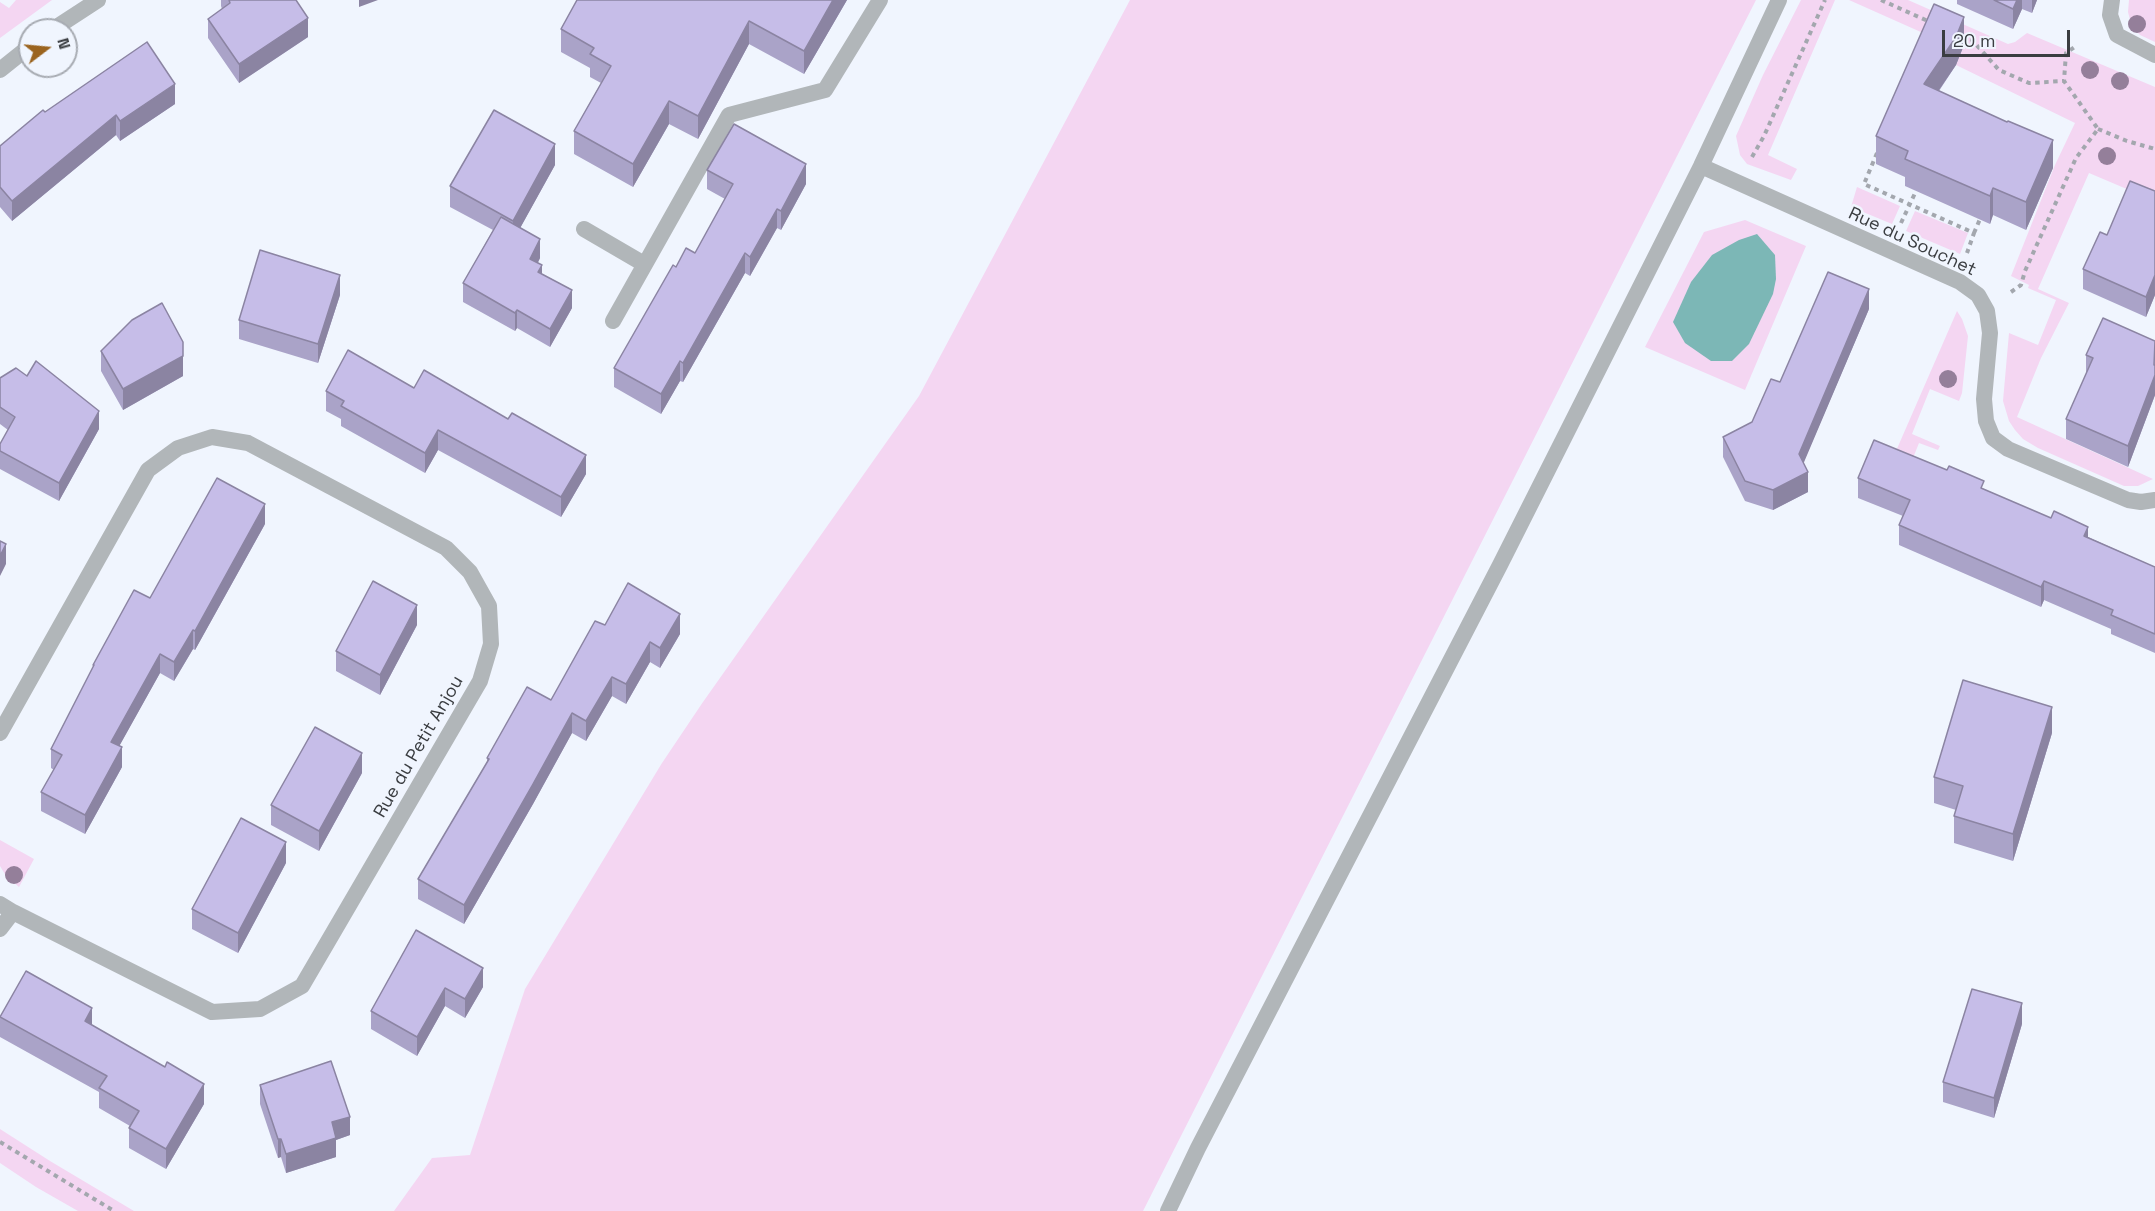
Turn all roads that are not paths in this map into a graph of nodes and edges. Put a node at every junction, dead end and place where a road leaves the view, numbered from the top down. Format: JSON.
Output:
{"nodes":[{"id":1,"x":98,"y":0,"type":"edge"},
{"id":2,"x":880,"y":0,"type":"edge"},
{"id":3,"x":1779,"y":0,"type":"edge"},
{"id":4,"x":2112,"y":0,"type":"edge"},
{"id":5,"x":70,"y":18,"type":"edge"},
{"id":6,"x":18,"y":55,"type":"edge"},
{"id":7,"x":2155,"y":55,"type":"edge"},
{"id":8,"x":0,"y":70,"type":"edge"},
{"id":9,"x":1701,"y":166,"type":"junction"},
{"id":10,"x":584,"y":229,"type":"dead end"},
{"id":11,"x":644,"y":264,"type":"junction"},
{"id":12,"x":613,"y":321,"type":"dead end"},
{"id":13,"x":2154,"y":502,"type":"edge"},
{"id":14,"x":0,"y":734,"type":"edge"},
{"id":15,"x":6,"y":908,"type":"edge"},
{"id":16,"x":0,"y":929,"type":"edge"},
{"id":17,"x":1168,"y":1211,"type":"edge"}],
"edges":[{"from":1,"to":5,"type":"street"},
{"from":2,"to":11,"type":"street"},
{"from":3,"to":9,"type":"street"},
{"from":4,"to":7,"type":"street"},
{"from":6,"to":8,"type":"street"},
{"from":9,"to":13,"type":"street","name":"Rue du Souchet"},
{"from":9,"to":17,"type":"street"},
{"from":10,"to":11,"type":"street"},
{"from":11,"to":12,"type":"street"},
{"from":14,"to":15,"type":"street","name":"Rue du Petit Anjou"},
{"from":15,"to":16,"type":"street","name":"Rue du Petit Anjou"}]}
